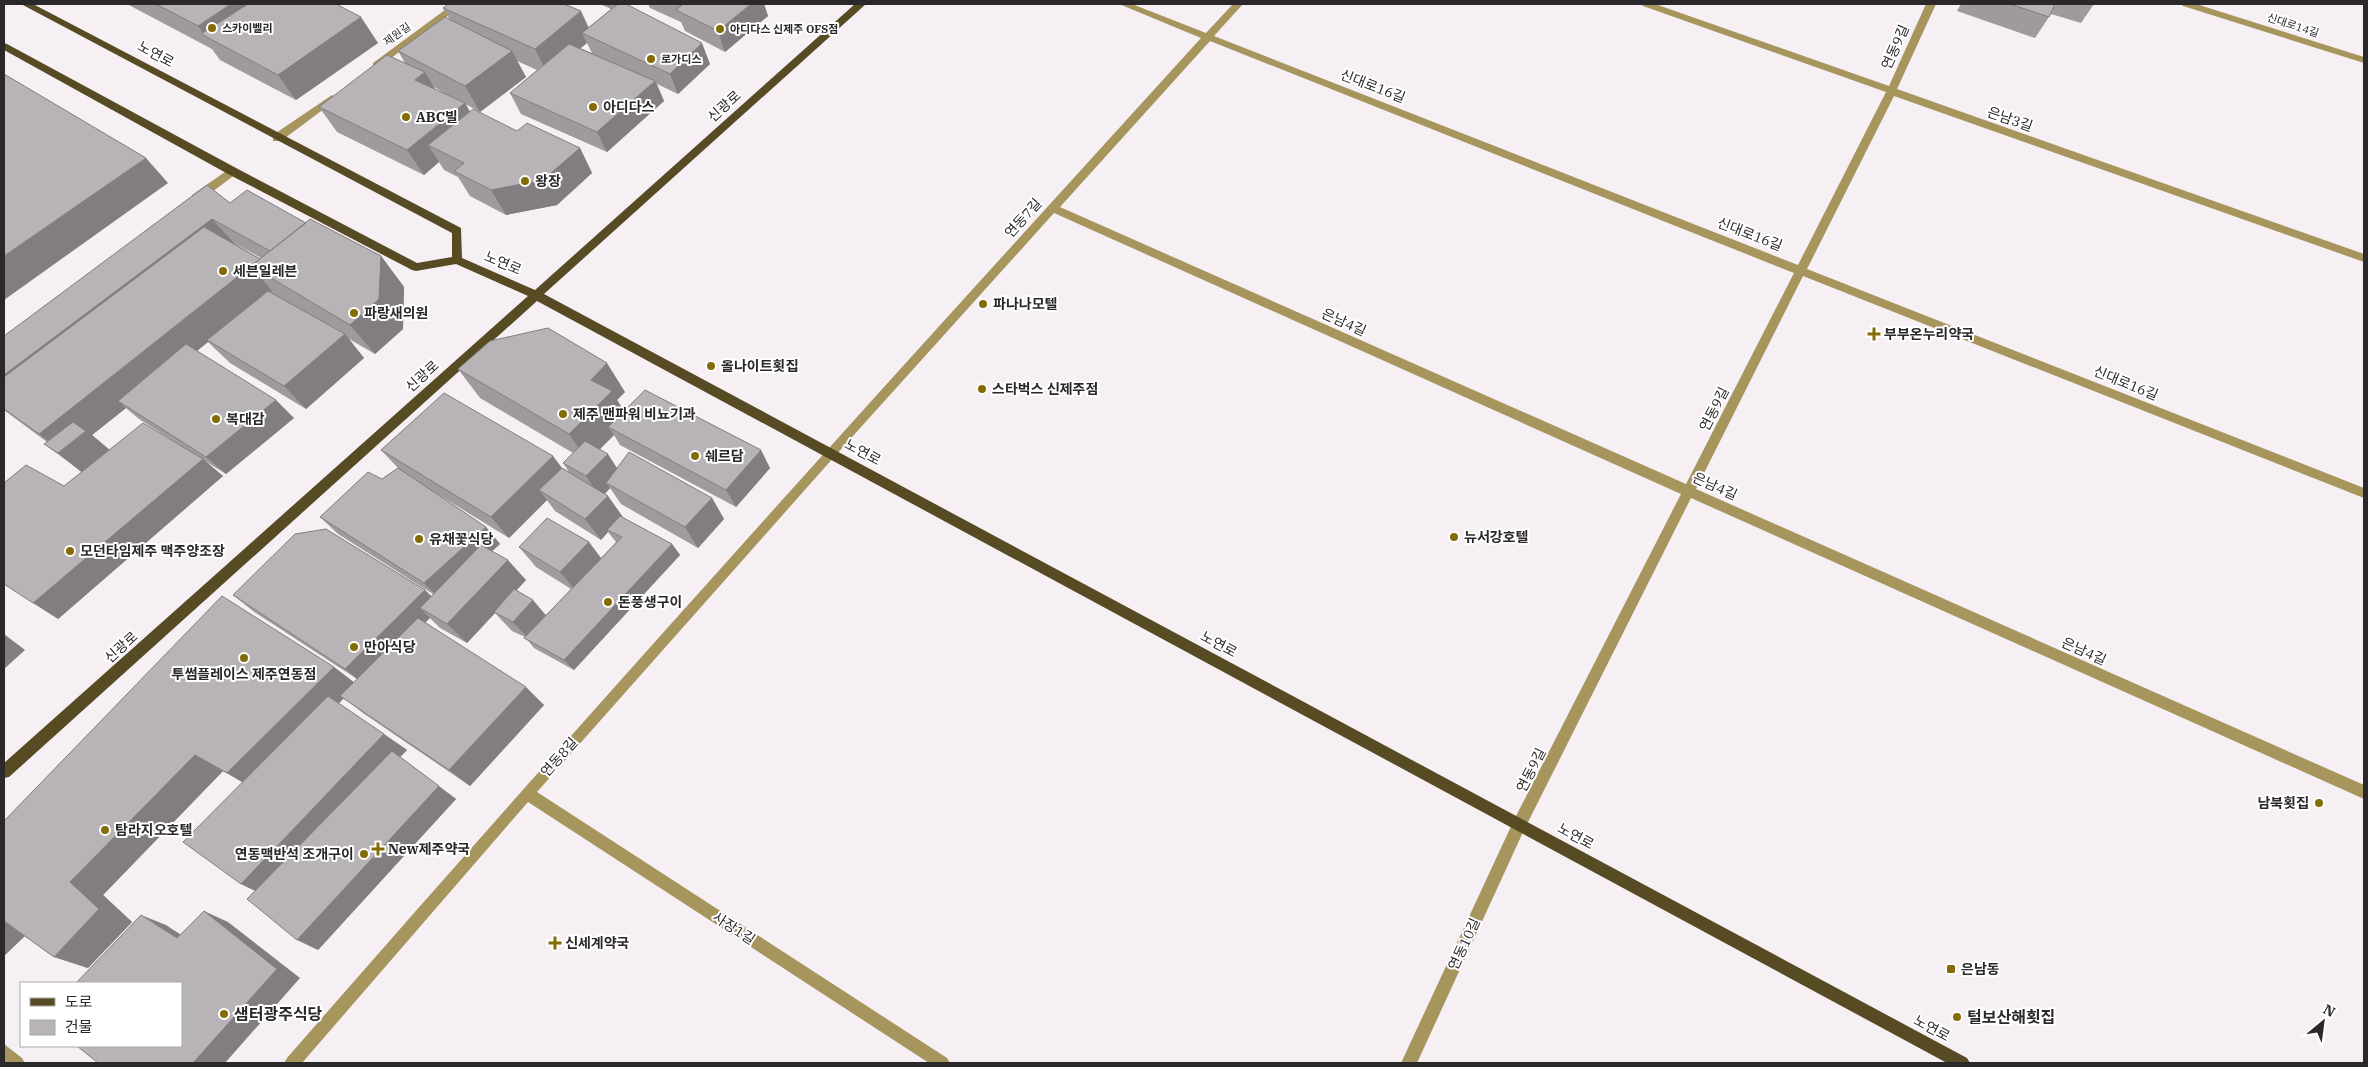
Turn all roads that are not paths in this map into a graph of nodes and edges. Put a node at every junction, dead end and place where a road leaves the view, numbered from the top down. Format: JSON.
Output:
{"nodes":[{"id":1,"x":26,"y":4,"type":"edge"},
{"id":2,"x":459,"y":4,"type":"edge"},
{"id":3,"x":861,"y":4,"type":"edge"},
{"id":4,"x":1124,"y":4,"type":"edge"},
{"id":5,"x":1238,"y":4,"type":"edge"},
{"id":6,"x":1646,"y":4,"type":"edge"},
{"id":7,"x":1931,"y":4,"type":"edge"},
{"id":8,"x":2186,"y":4,"type":"edge"},
{"id":9,"x":1208,"y":37,"type":"junction"},
{"id":10,"x":4,"y":46,"type":"edge"},
{"id":11,"x":2364,"y":60,"type":"edge"},
{"id":12,"x":364,"y":74,"type":"edge"},
{"id":13,"x":340,"y":91,"type":"edge"},
{"id":14,"x":1891,"y":92,"type":"junction"},
{"id":15,"x":277,"y":138,"type":"junction"},
{"id":16,"x":232,"y":171,"type":"junction"},
{"id":17,"x":185,"y":207,"type":"edge"},
{"id":18,"x":1052,"y":208,"type":"junction"},
{"id":19,"x":2364,"y":258,"type":"edge"},
{"id":20,"x":457,"y":260,"type":"junction"},
{"id":21,"x":1801,"y":270,"type":"junction"},
{"id":22,"x":536,"y":295,"type":"junction"},
{"id":23,"x":830,"y":453,"type":"junction"},
{"id":24,"x":1689,"y":491,"type":"junction"},
{"id":25,"x":2364,"y":493,"type":"edge"},
{"id":26,"x":4,"y":772,"type":"edge"},
{"id":27,"x":2364,"y":792,"type":"edge"},
{"id":28,"x":527,"y":793,"type":"junction"},
{"id":29,"x":1519,"y":825,"type":"junction"},
{"id":30,"x":4,"y":1052,"type":"edge"},
{"id":31,"x":17,"y":1063,"type":"edge"},
{"id":32,"x":292,"y":1063,"type":"edge"},
{"id":33,"x":942,"y":1063,"type":"edge"},
{"id":34,"x":1409,"y":1063,"type":"edge"},
{"id":35,"x":1962,"y":1063,"type":"edge"}],
"edges":[{"from":1,"to":15,"type":"main road","name":"노연로"},
{"from":2,"to":12,"type":"street","name":"제원길"},
{"from":3,"to":22,"type":"main road","name":"신광로"},
{"from":4,"to":9,"type":"street","name":"신대로16길"},
{"from":5,"to":9,"type":"street","name":"연동7길"},
{"from":6,"to":14,"type":"street","name":"은남3길"},
{"from":7,"to":14,"type":"street","name":"연동9길"},
{"from":8,"to":11,"type":"street","name":"신대로14길"},
{"from":9,"to":18,"type":"street","name":"연동7길"},
{"from":9,"to":21,"type":"street","name":"신대로16길"},
{"from":10,"to":16,"type":"main road"},
{"from":13,"to":15,"type":"street"},
{"from":14,"to":19,"type":"street","name":"은남3길"},
{"from":14,"to":21,"type":"street","name":"연동9길"},
{"from":15,"to":20,"type":"main road","name":"노연로"},
{"from":16,"to":17,"type":"street"},
{"from":16,"to":20,"type":"main road"},
{"from":18,"to":23,"type":"street","name":"연동7길"},
{"from":18,"to":24,"type":"street","name":"은남4길"},
{"from":20,"to":22,"type":"main road","name":"노연로"},
{"from":21,"to":24,"type":"street","name":"연동9길"},
{"from":21,"to":25,"type":"street","name":"신대로16길"},
{"from":22,"to":23,"type":"main road","name":"노연로"},
{"from":22,"to":26,"type":"main road","name":"신광로"},
{"from":23,"to":28,"type":"street","name":"연동8길"},
{"from":23,"to":29,"type":"main road","name":"노연로"},
{"from":24,"to":27,"type":"street","name":"은남4길"},
{"from":24,"to":29,"type":"street","name":"연동9길"},
{"from":28,"to":32,"type":"street","name":"연동8길"},
{"from":28,"to":33,"type":"street","name":"사장1길"},
{"from":29,"to":34,"type":"street","name":"연동10길"},
{"from":29,"to":35,"type":"main road","name":"노연로"},
{"from":30,"to":31,"type":"street"}]}
